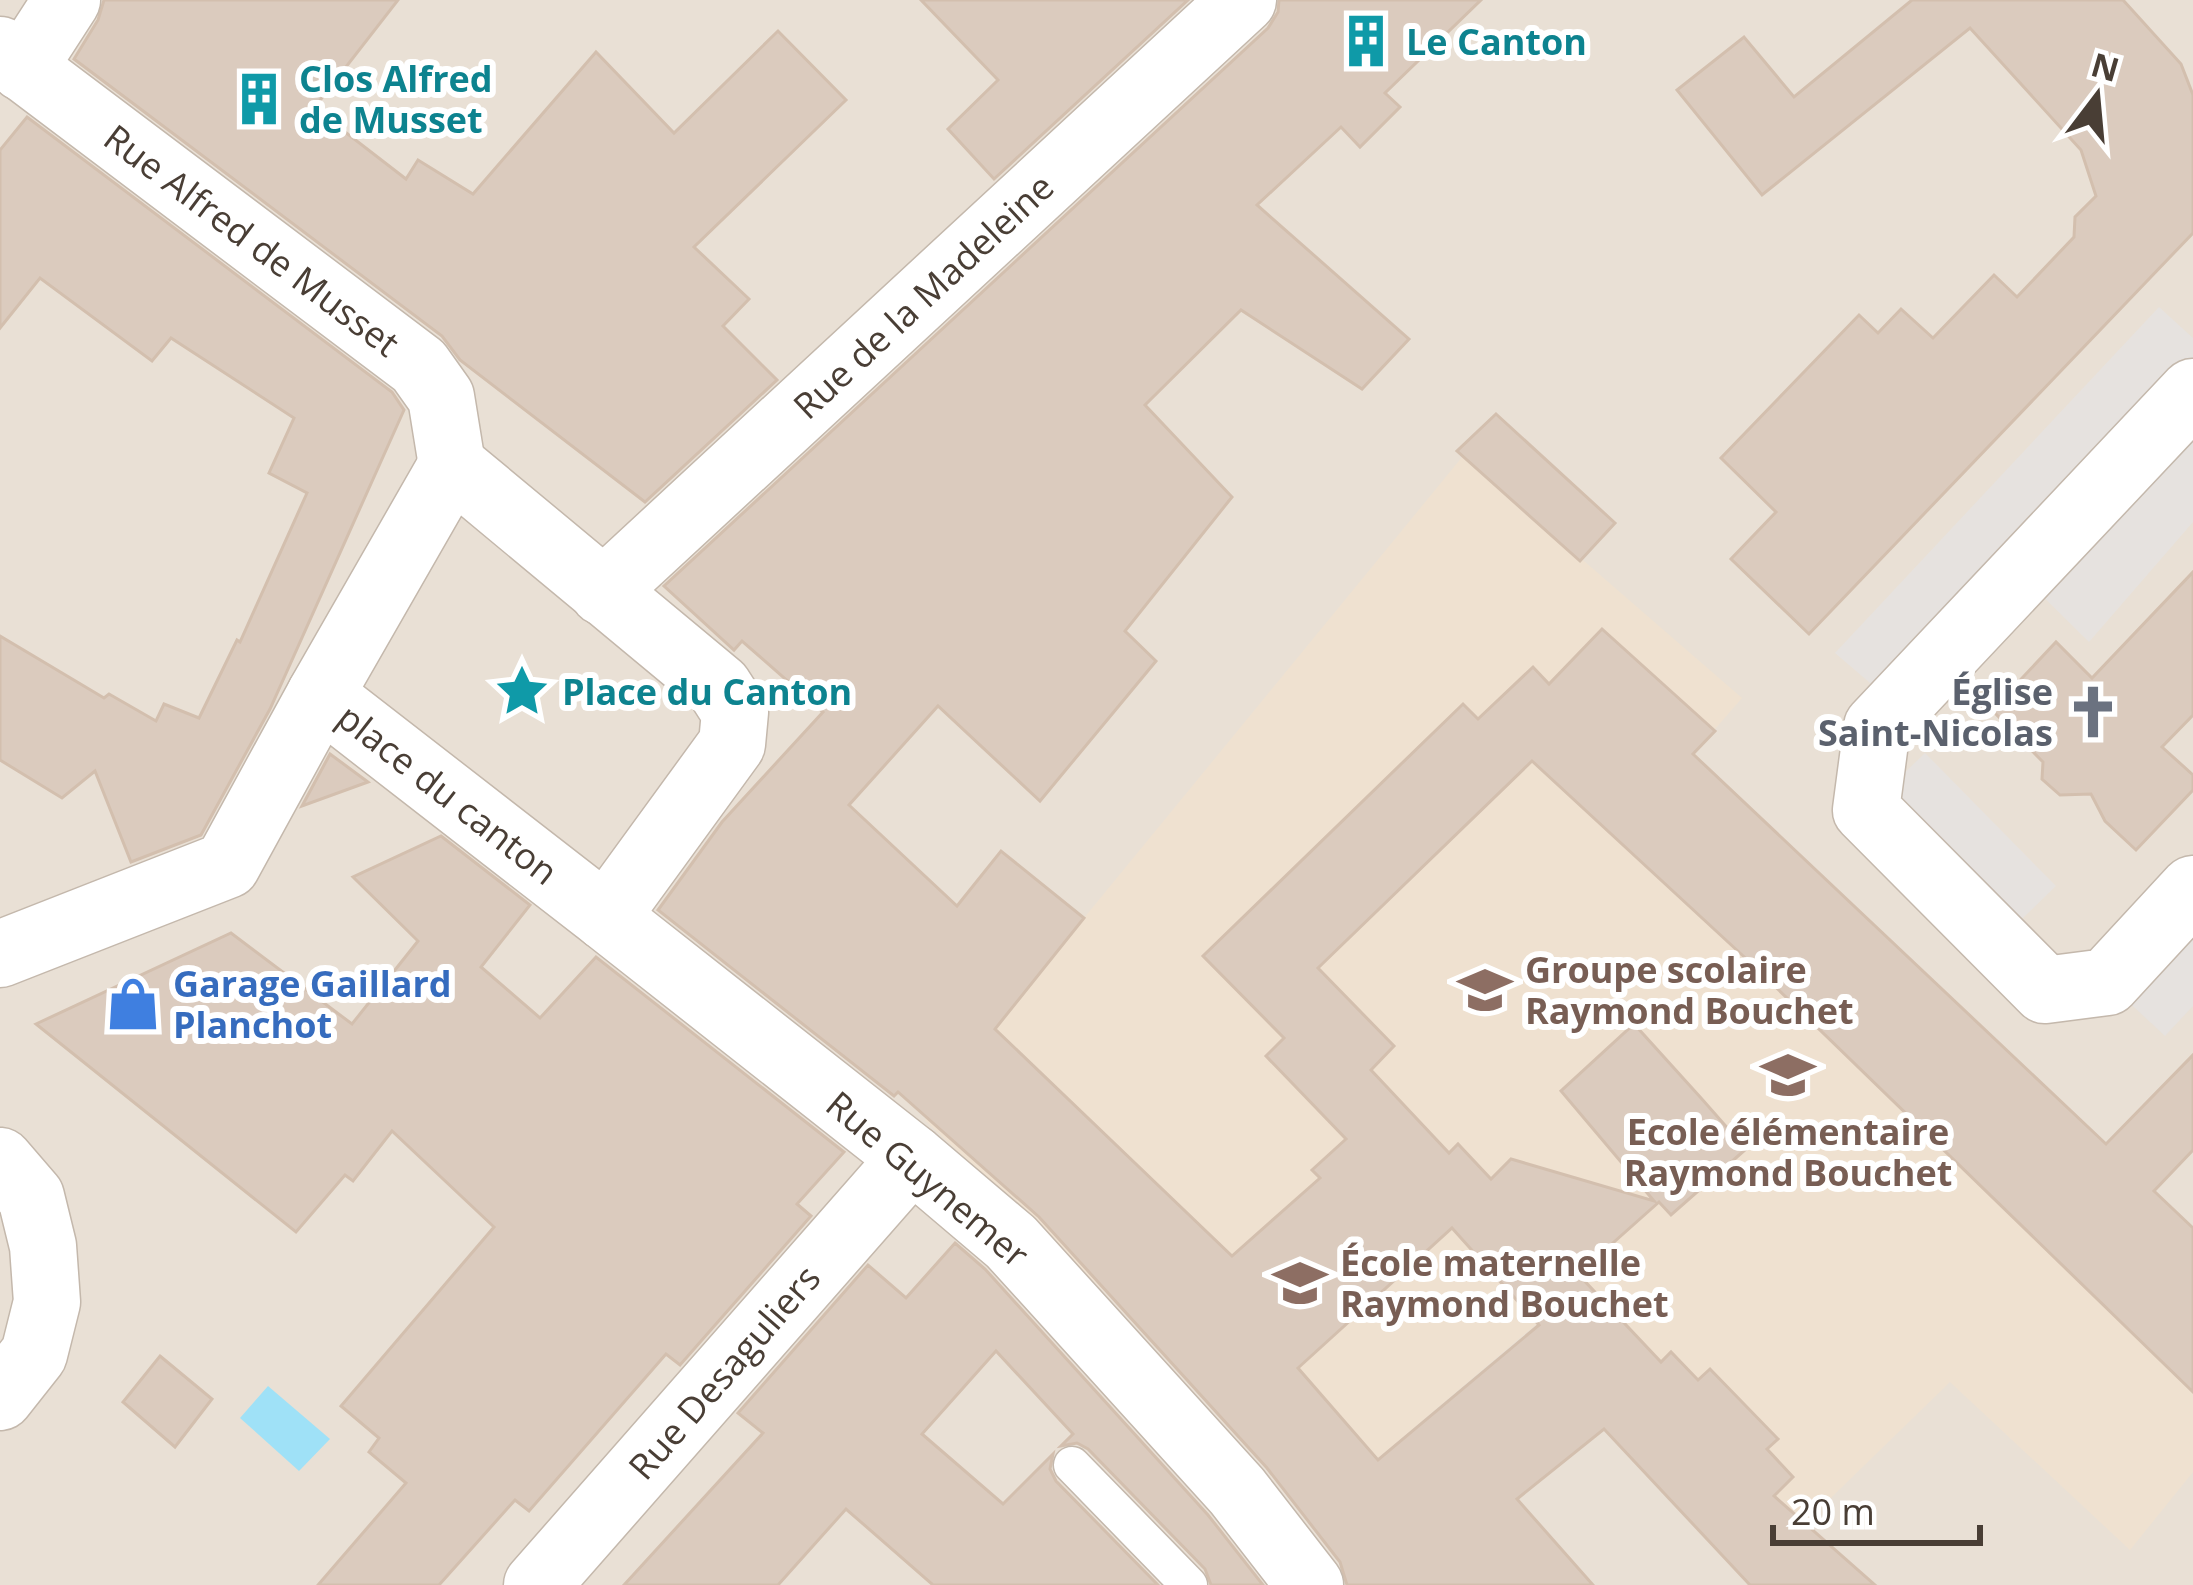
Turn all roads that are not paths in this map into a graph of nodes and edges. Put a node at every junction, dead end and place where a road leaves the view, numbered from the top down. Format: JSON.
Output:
{"nodes":[{"id":1,"x":67,"y":0,"type":"edge"},
{"id":2,"x":1243,"y":0,"type":"edge"},
{"id":3,"x":8,"y":71,"type":"edge"},
{"id":4,"x":2193,"y":392,"type":"edge"},
{"id":5,"x":452,"y":465,"type":"junction"},
{"id":6,"x":603,"y":592,"type":"junction"},
{"id":7,"x":320,"y":695,"type":"junction"},
{"id":8,"x":2193,"y":889,"type":"edge"},
{"id":9,"x":606,"y":917,"type":"junction"},
{"id":10,"x":0,"y":954,"type":"edge"},
{"id":11,"x":912,"y":1159,"type":"junction"},
{"id":12,"x":0,"y":1161,"type":"edge"},
{"id":13,"x":0,"y":1397,"type":"edge"},
{"id":14,"x":1072,"y":1466,"type":"dead end"},
{"id":15,"x":537,"y":1585,"type":"edge"},
{"id":16,"x":1189,"y":1585,"type":"edge"},
{"id":17,"x":1310,"y":1585,"type":"edge"}],
"edges":[{"from":1,"to":3,"type":"street"},
{"from":2,"to":6,"type":"street","name":"Rue de la Madeleine"},
{"from":3,"to":5,"type":"street","name":"Rue Alfred de Musset"},
{"from":4,"to":8,"type":"street"},
{"from":5,"to":6,"type":"street"},
{"from":5,"to":7,"type":"street","name":"place du canton"},
{"from":6,"to":9,"type":"street"},
{"from":7,"to":9,"type":"street","name":"place du canton"},
{"from":7,"to":10,"type":"street"},
{"from":9,"to":11,"type":"street","name":"Rue Guynemer"},
{"from":11,"to":15,"type":"street","name":"Rue Desaguliers"},
{"from":11,"to":17,"type":"street","name":"Rue Guynemer"},
{"from":12,"to":13,"type":"street"},
{"from":14,"to":16,"type":"lane"}]}
